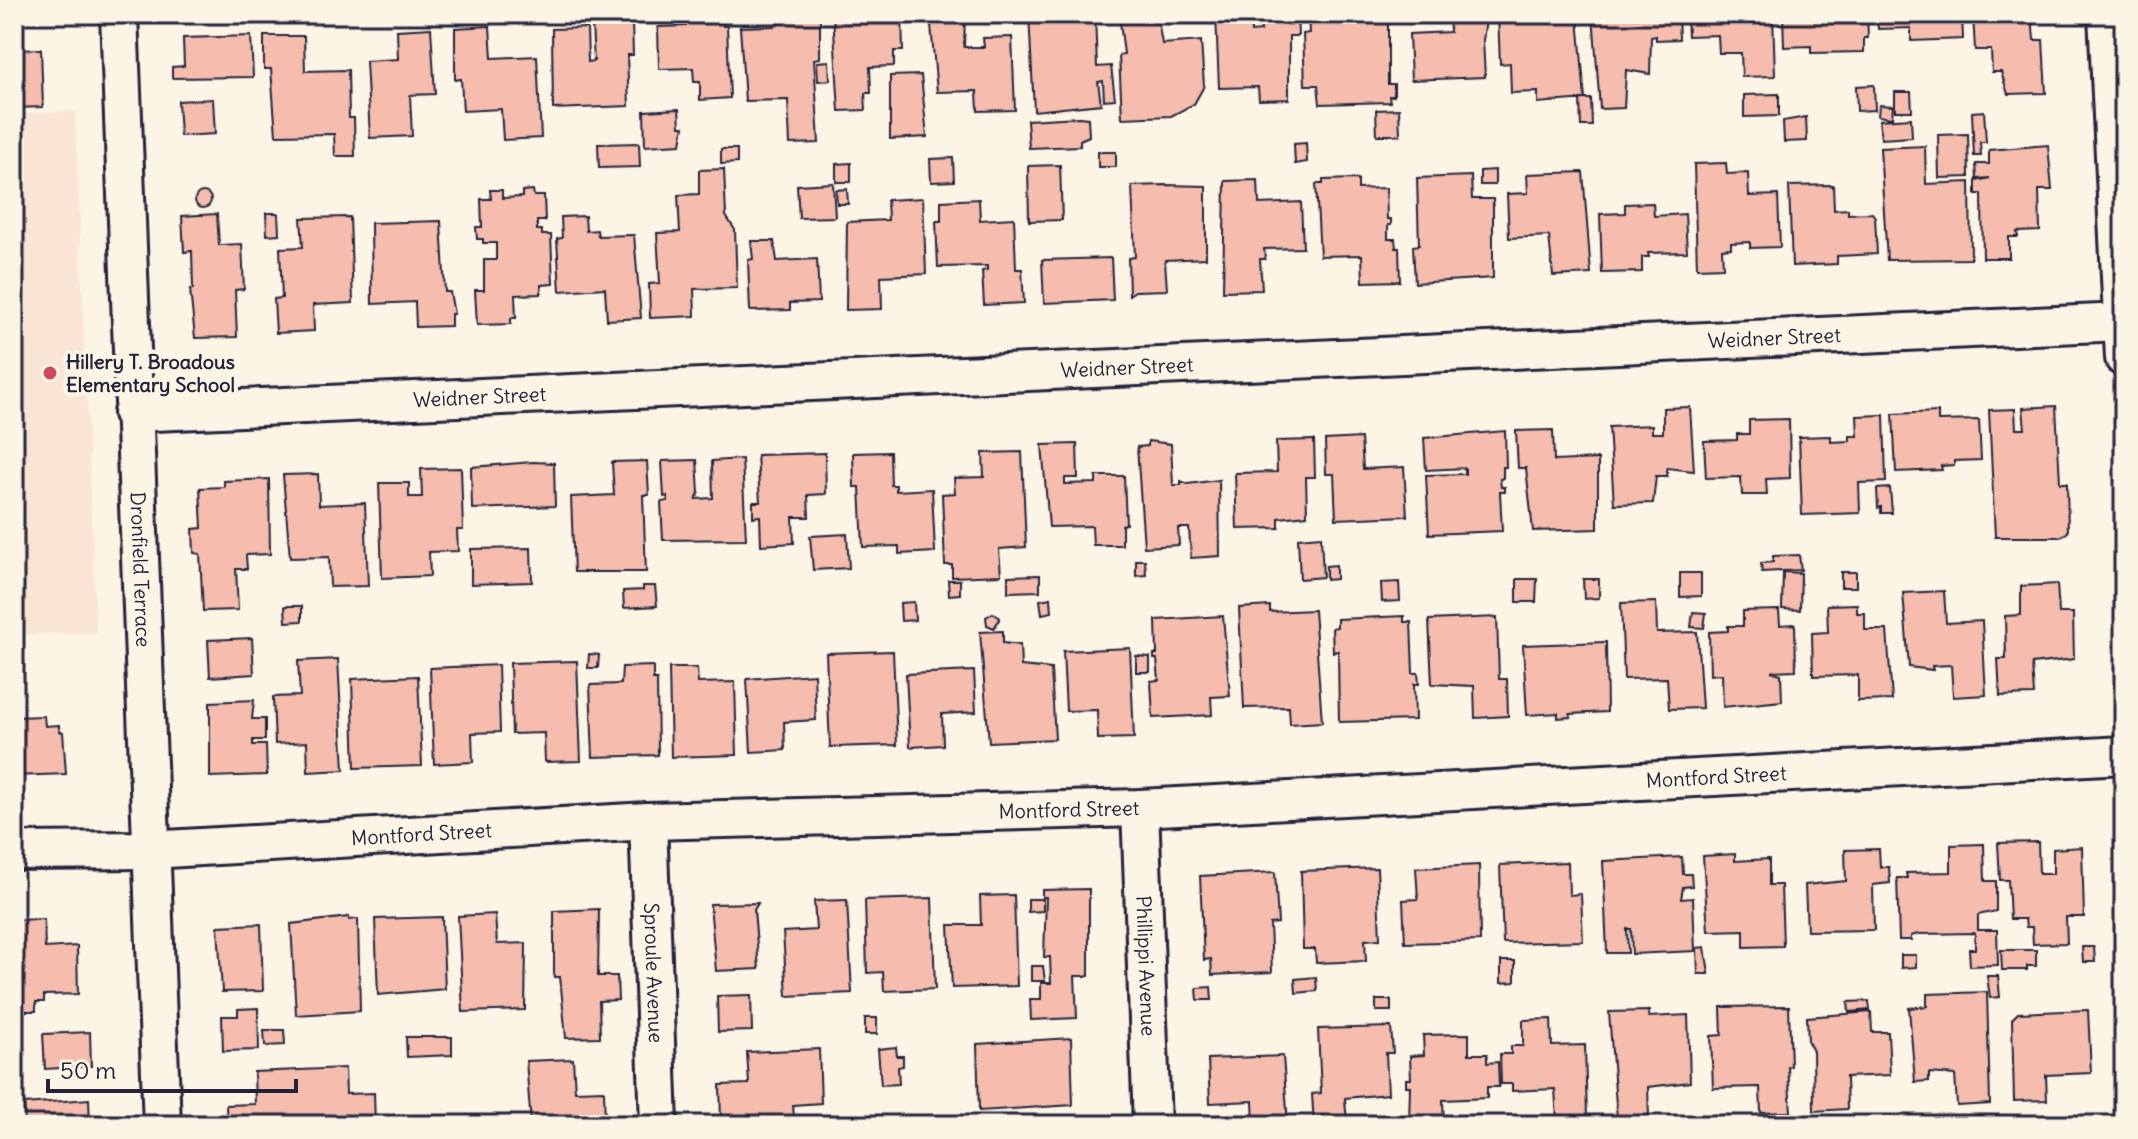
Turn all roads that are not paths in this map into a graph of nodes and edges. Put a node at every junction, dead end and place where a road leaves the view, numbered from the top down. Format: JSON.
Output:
{"nodes":[{"id":1,"x":119,"y":14,"type":"edge"},
{"id":2,"x":2107,"y":14,"type":"edge"},
{"id":3,"x":2120,"y":238,"type":"edge"},
{"id":4,"x":2123,"y":322,"type":"edge"},
{"id":5,"x":2124,"y":358,"type":"edge"},
{"id":6,"x":132,"y":413,"type":"junction"},
{"id":7,"x":2124,"y":755,"type":"edge"},
{"id":8,"x":1140,"y":808,"type":"junction"},
{"id":9,"x":648,"y":821,"type":"junction"},
{"id":10,"x":149,"y":850,"type":"junction"},
{"id":11,"x":14,"y":851,"type":"edge"},
{"id":12,"x":162,"y":1125,"type":"edge"},
{"id":13,"x":659,"y":1125,"type":"edge"},
{"id":14,"x":1152,"y":1125,"type":"edge"}],
"edges":[{"from":1,"to":6,"type":"street","name":"Dronfield Terrace"},
{"from":2,"to":3,"type":"street"},
{"from":3,"to":4,"type":"street"},
{"from":4,"to":5,"type":"street"},
{"from":4,"to":6,"type":"street","name":"Weidner Street"},
{"from":6,"to":10,"type":"street","name":"Dronfield Terrace"},
{"from":7,"to":8,"type":"street","name":"Montford Street"},
{"from":8,"to":9,"type":"street","name":"Montford Street"},
{"from":8,"to":14,"type":"street","name":"Phillippi Avenue"},
{"from":9,"to":10,"type":"street","name":"Montford Street"},
{"from":9,"to":13,"type":"street","name":"Sproule Avenue"},
{"from":10,"to":11,"type":"street","name":"Montford Street"},
{"from":10,"to":12,"type":"street","name":"Dronfield Terrace"}]}
